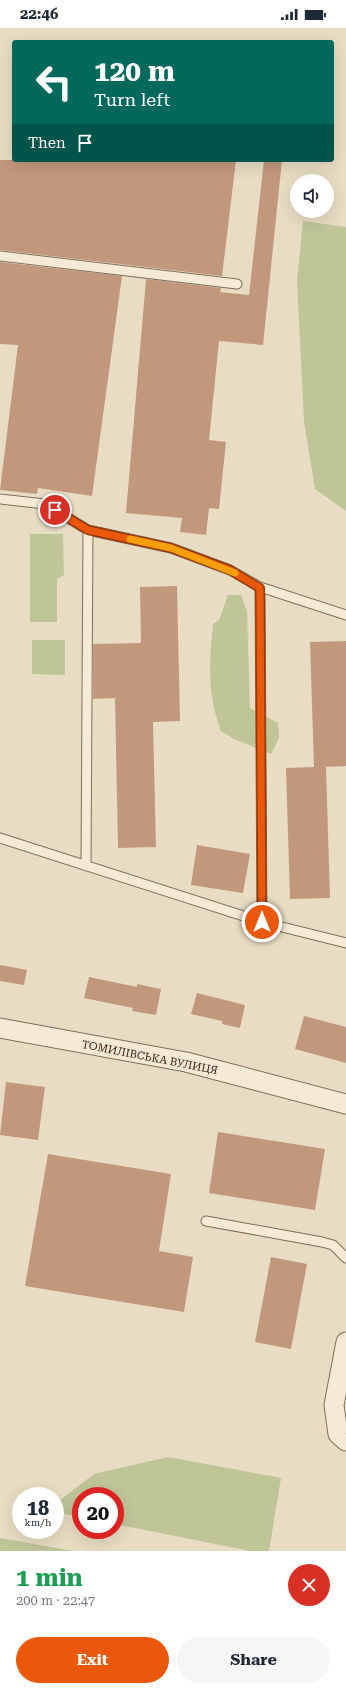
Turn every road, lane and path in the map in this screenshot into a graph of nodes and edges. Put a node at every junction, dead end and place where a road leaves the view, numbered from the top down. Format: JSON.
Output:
{"nodes":[{"id":1,"x":0,"y":256,"type":"edge"},
{"id":2,"x":237,"y":284,"type":"dead end"},
{"id":3,"x":0,"y":499,"type":"edge"},
{"id":4,"x":88,"y":530,"type":"junction"},
{"id":5,"x":260,"y":588,"type":"junction"},
{"id":6,"x":346,"y":615,"type":"edge"},
{"id":7,"x":0,"y":838,"type":"edge"},
{"id":8,"x":86,"y":866,"type":"junction"},
{"id":9,"x":262,"y":922,"type":"junction"},
{"id":10,"x":346,"y":943,"type":"edge"},
{"id":11,"x":0,"y":1028,"type":"edge"},
{"id":12,"x":346,"y":1104,"type":"edge"},
{"id":13,"x":206,"y":1222,"type":"dead end"},
{"id":14,"x":346,"y":1258,"type":"edge"},
{"id":15,"x":346,"y":1342,"type":"edge"},
{"id":16,"x":342,"y":1437,"type":"edge"}],
"edges":[{"from":1,"to":2,"type":"lane"},
{"from":3,"to":4,"type":"lane"},
{"from":4,"to":5,"type":"lane"},
{"from":4,"to":8,"type":"lane"},
{"from":5,"to":6,"type":"lane"},
{"from":5,"to":9,"type":"lane"},
{"from":7,"to":8,"type":"lane"},
{"from":8,"to":9,"type":"lane"},
{"from":9,"to":10,"type":"lane"},
{"from":11,"to":12,"type":"street","name":"ТОМИЛІВСЬКА ВУЛИЦЯ"},
{"from":13,"to":14,"type":"lane"},
{"from":15,"to":16,"type":"street"}]}
